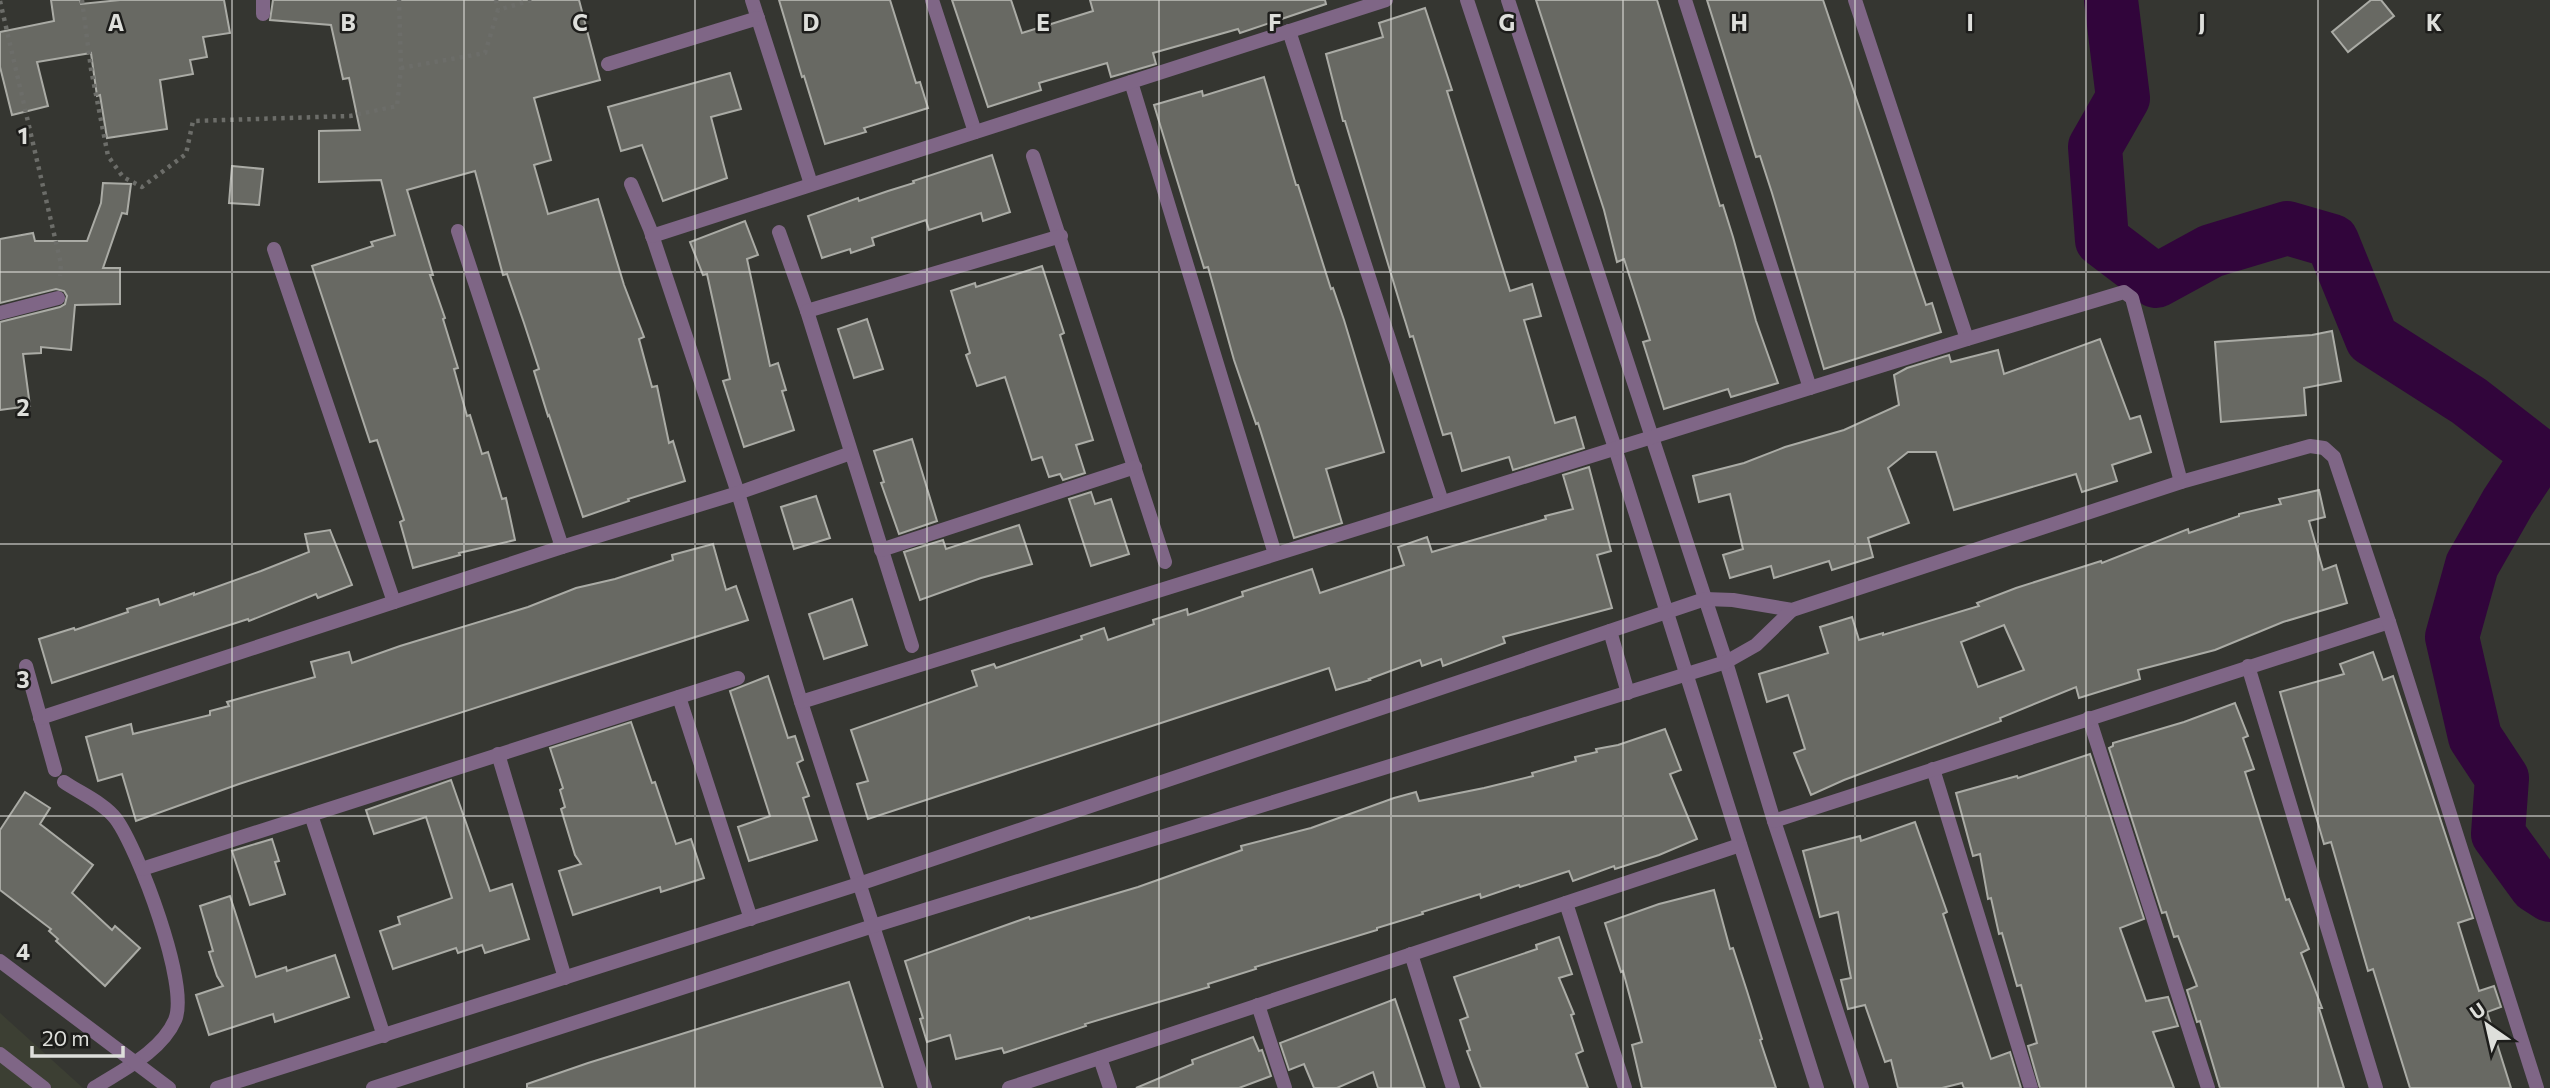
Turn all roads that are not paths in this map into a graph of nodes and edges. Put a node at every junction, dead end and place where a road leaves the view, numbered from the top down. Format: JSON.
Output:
{"nodes":[{"id":1,"x":752,"y":0,"type":"edge"},
{"id":2,"x":932,"y":0,"type":"edge"},
{"id":3,"x":1386,"y":0,"type":"edge"},
{"id":4,"x":1467,"y":0,"type":"edge"},
{"id":5,"x":1508,"y":0,"type":"edge"},
{"id":6,"x":1685,"y":0,"type":"edge"},
{"id":7,"x":1855,"y":0,"type":"edge"},
{"id":8,"x":758,"y":18,"type":"junction"},
{"id":9,"x":1289,"y":31,"type":"junction"},
{"id":10,"x":608,"y":64,"type":"dead end"},
{"id":11,"x":1131,"y":82,"type":"junction"},
{"id":12,"x":975,"y":132,"type":"junction"},
{"id":13,"x":1033,"y":156,"type":"dead end"},
{"id":14,"x":631,"y":184,"type":"dead end"},
{"id":15,"x":811,"y":184,"type":"junction"},
{"id":16,"x":458,"y":231,"type":"dead end"},
{"id":17,"x":779,"y":232,"type":"dead end"},
{"id":18,"x":652,"y":236,"type":"junction"},
{"id":19,"x":1061,"y":236,"type":"junction"},
{"id":20,"x":274,"y":249,"type":"dead end"},
{"id":21,"x":58,"y":298,"type":"road end"},
{"id":22,"x":807,"y":311,"type":"junction"},
{"id":23,"x":0,"y":313,"type":"edge"},
{"id":24,"x":1968,"y":339,"type":"junction"},
{"id":25,"x":1810,"y":388,"type":"junction"},
{"id":26,"x":1651,"y":437,"type":"junction"},
{"id":27,"x":1615,"y":448,"type":"junction"},
{"id":28,"x":851,"y":453,"type":"junction"},
{"id":29,"x":1135,"y":467,"type":"junction"},
{"id":30,"x":2181,"y":482,"type":"junction"},
{"id":31,"x":738,"y":493,"type":"junction"},
{"id":32,"x":1442,"y":502,"type":"junction"},
{"id":33,"x":562,"y":547,"type":"junction"},
{"id":34,"x":881,"y":550,"type":"junction"},
{"id":35,"x":1275,"y":554,"type":"junction"},
{"id":36,"x":1165,"y":562,"type":"dead end"},
{"id":37,"x":1705,"y":599,"type":"junction"},
{"id":38,"x":394,"y":602,"type":"junction"},
{"id":39,"x":1792,"y":610,"type":"junction"},
{"id":40,"x":1667,"y":612,"type":"junction"},
{"id":41,"x":2389,"y":622,"type":"junction"},
{"id":42,"x":1610,"y":631,"type":"junction"},
{"id":43,"x":912,"y":646,"type":"dead end"},
{"id":44,"x":1726,"y":662,"type":"junction"},
{"id":45,"x":26,"y":666,"type":"dead end"},
{"id":46,"x":2248,"y":666,"type":"junction"},
{"id":47,"x":1686,"y":674,"type":"junction"},
{"id":48,"x":738,"y":678,"type":"dead end"},
{"id":49,"x":1628,"y":693,"type":"junction"},
{"id":50,"x":679,"y":696,"type":"junction"},
{"id":51,"x":801,"y":702,"type":"junction"},
{"id":52,"x":40,"y":718,"type":"junction"},
{"id":53,"x":2089,"y":718,"type":"junction"},
{"id":54,"x":498,"y":754,"type":"junction"},
{"id":55,"x":1933,"y":769,"type":"junction"},
{"id":56,"x":55,"y":770,"type":"dead end"},
{"id":57,"x":64,"y":782,"type":"dead end"},
{"id":58,"x":311,"y":814,"type":"junction"},
{"id":59,"x":1774,"y":821,"type":"junction"},
{"id":60,"x":1740,"y":845,"type":"junction"},
{"id":61,"x":142,"y":869,"type":"junction"},
{"id":62,"x":859,"y":884,"type":"junction"},
{"id":63,"x":1566,"y":902,"type":"junction"},
{"id":64,"x":751,"y":919,"type":"junction"},
{"id":65,"x":873,"y":926,"type":"junction"},
{"id":66,"x":1411,"y":954,"type":"junction"},
{"id":67,"x":0,"y":961,"type":"edge"},
{"id":68,"x":565,"y":978,"type":"junction"},
{"id":69,"x":1258,"y":1005,"type":"junction"},
{"id":70,"x":384,"y":1036,"type":"junction"},
{"id":71,"x":0,"y":1054,"type":"edge"},
{"id":72,"x":1100,"y":1058,"type":"junction"},
{"id":73,"x":136,"y":1061,"type":"junction"},
{"id":74,"x":44,"y":1088,"type":"edge"},
{"id":75,"x":94,"y":1088,"type":"edge"},
{"id":76,"x":169,"y":1088,"type":"edge"},
{"id":77,"x":217,"y":1088,"type":"edge"},
{"id":78,"x":373,"y":1088,"type":"edge"},
{"id":79,"x":925,"y":1088,"type":"edge"},
{"id":80,"x":1009,"y":1088,"type":"edge"},
{"id":81,"x":1110,"y":1088,"type":"edge"},
{"id":82,"x":1285,"y":1088,"type":"edge"},
{"id":83,"x":1453,"y":1088,"type":"edge"},
{"id":84,"x":1625,"y":1088,"type":"edge"},
{"id":85,"x":1817,"y":1088,"type":"edge"},
{"id":86,"x":1862,"y":1088,"type":"edge"},
{"id":87,"x":2031,"y":1088,"type":"edge"},
{"id":88,"x":2208,"y":1088,"type":"edge"},
{"id":89,"x":2376,"y":1088,"type":"edge"},
{"id":90,"x":2537,"y":1088,"type":"edge"}],
"edges":[{"from":1,"to":8,"type":"street"},
{"from":2,"to":12,"type":"street"},
{"from":3,"to":9,"type":"street"},
{"from":4,"to":27,"type":"street"},
{"from":5,"to":26,"type":"street"},
{"from":6,"to":25,"type":"street"},
{"from":7,"to":24,"type":"street"},
{"from":8,"to":10,"type":"street"},
{"from":8,"to":15,"type":"street"},
{"from":9,"to":11,"type":"street"},
{"from":9,"to":32,"type":"street"},
{"from":11,"to":12,"type":"street"},
{"from":11,"to":35,"type":"street"},
{"from":12,"to":15,"type":"street"},
{"from":13,"to":19,"type":"street"},
{"from":14,"to":18,"type":"street"},
{"from":15,"to":18,"type":"street"},
{"from":16,"to":33,"type":"street"},
{"from":17,"to":22,"type":"street"},
{"from":18,"to":31,"type":"street"},
{"from":19,"to":22,"type":"street"},
{"from":19,"to":29,"type":"street"},
{"from":20,"to":38,"type":"street"},
{"from":21,"to":23,"type":"street"},
{"from":22,"to":28,"type":"street"},
{"from":24,"to":25,"type":"street"},
{"from":24,"to":30,"type":"street"},
{"from":25,"to":26,"type":"street"},
{"from":26,"to":27,"type":"street"},
{"from":26,"to":37,"type":"street"},
{"from":27,"to":32,"type":"street"},
{"from":27,"to":40,"type":"street"},
{"from":28,"to":31,"type":"street"},
{"from":28,"to":34,"type":"street"},
{"from":29,"to":34,"type":"street"},
{"from":29,"to":36,"type":"street"},
{"from":30,"to":39,"type":"street"},
{"from":30,"to":41,"type":"street"},
{"from":31,"to":33,"type":"street"},
{"from":31,"to":51,"type":"street"},
{"from":32,"to":35,"type":"street"},
{"from":33,"to":38,"type":"street"},
{"from":34,"to":43,"type":"street"},
{"from":35,"to":51,"type":"street"},
{"from":37,"to":39,"type":"street"},
{"from":37,"to":40,"type":"street"},
{"from":37,"to":44,"type":"street"},
{"from":38,"to":52,"type":"street"},
{"from":39,"to":44,"type":"street"},
{"from":40,"to":42,"type":"street"},
{"from":40,"to":47,"type":"street"},
{"from":41,"to":46,"type":"street"},
{"from":41,"to":90,"type":"street"},
{"from":42,"to":49,"type":"street"},
{"from":42,"to":62,"type":"street"},
{"from":44,"to":47,"type":"street"},
{"from":44,"to":59,"type":"street"},
{"from":45,"to":52,"type":"street"},
{"from":46,"to":53,"type":"street"},
{"from":46,"to":89,"type":"street"},
{"from":47,"to":49,"type":"street"},
{"from":47,"to":60,"type":"street"},
{"from":48,"to":50,"type":"street"},
{"from":49,"to":65,"type":"street"},
{"from":50,"to":54,"type":"street"},
{"from":50,"to":64,"type":"street"},
{"from":51,"to":62,"type":"street"},
{"from":52,"to":56,"type":"street"},
{"from":53,"to":55,"type":"street"},
{"from":53,"to":88,"type":"street"},
{"from":54,"to":58,"type":"street"},
{"from":54,"to":68,"type":"street"},
{"from":55,"to":59,"type":"street"},
{"from":55,"to":87,"type":"street"},
{"from":57,"to":61,"type":"street"},
{"from":58,"to":61,"type":"street"},
{"from":58,"to":70,"type":"street"},
{"from":59,"to":86,"type":"street"},
{"from":60,"to":63,"type":"street"},
{"from":60,"to":85,"type":"street"},
{"from":61,"to":73,"type":"street"},
{"from":62,"to":64,"type":"street"},
{"from":62,"to":65,"type":"street"},
{"from":63,"to":66,"type":"street"},
{"from":63,"to":84,"type":"street"},
{"from":64,"to":68,"type":"street"},
{"from":65,"to":78,"type":"street"},
{"from":65,"to":79,"type":"street"},
{"from":66,"to":69,"type":"street"},
{"from":66,"to":83,"type":"street"},
{"from":67,"to":73,"type":"street"},
{"from":68,"to":70,"type":"street"},
{"from":69,"to":72,"type":"street"},
{"from":69,"to":82,"type":"street"},
{"from":70,"to":77,"type":"street"},
{"from":71,"to":74,"type":"street"},
{"from":72,"to":80,"type":"street"},
{"from":72,"to":81,"type":"street"},
{"from":73,"to":75,"type":"street"},
{"from":73,"to":76,"type":"street"}]}
